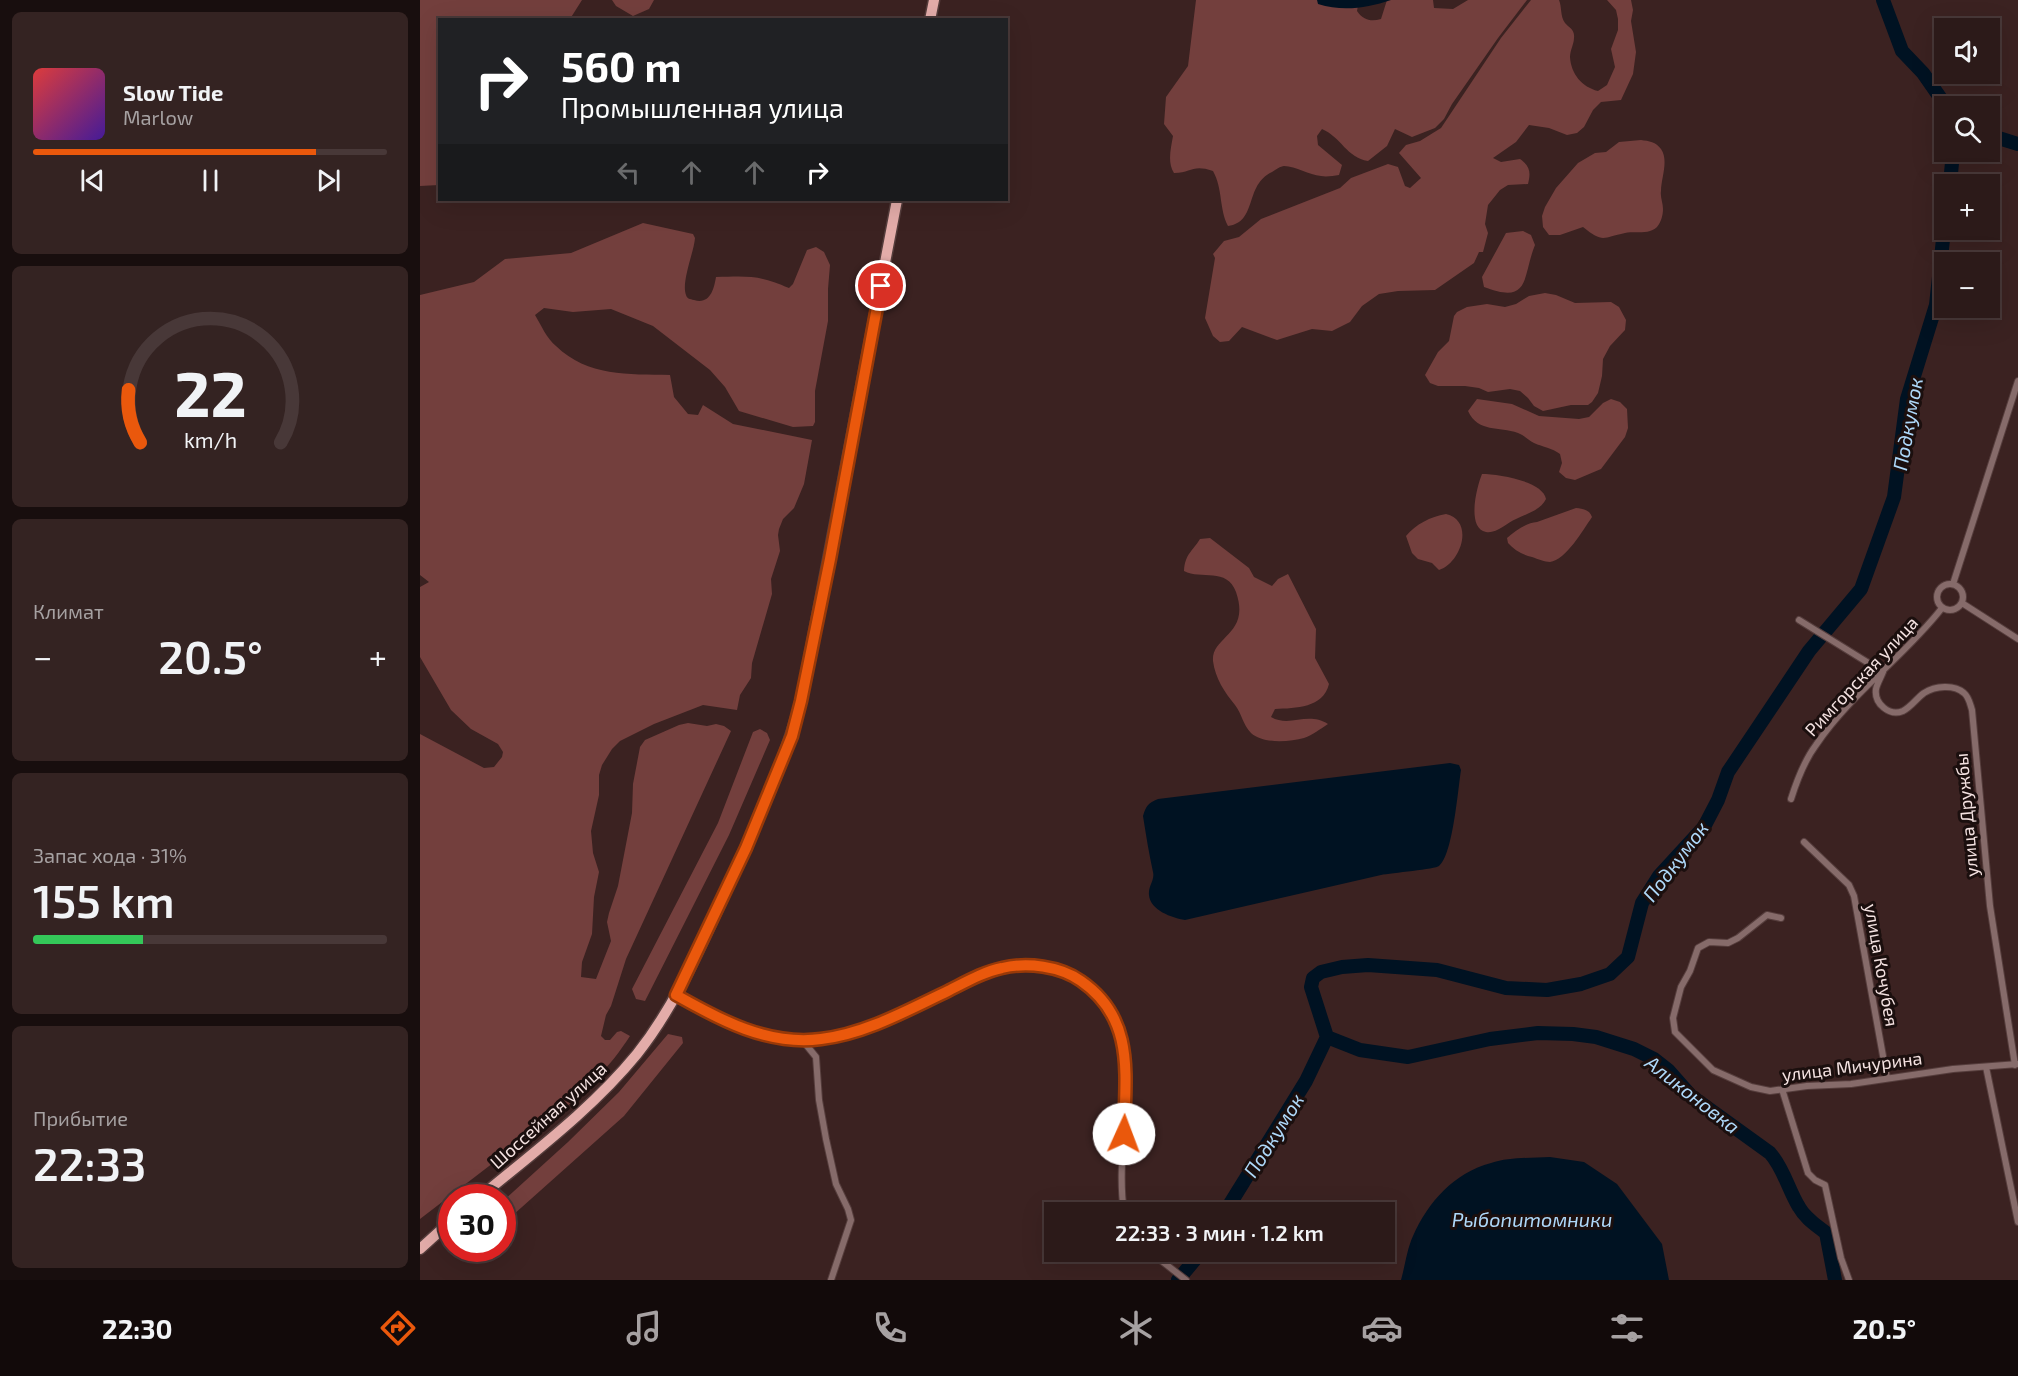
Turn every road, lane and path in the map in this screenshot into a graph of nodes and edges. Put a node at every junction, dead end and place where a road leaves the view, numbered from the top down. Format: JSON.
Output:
{"nodes":[{"id":1,"x":934,"y":0,"type":"edge"},
{"id":2,"x":930,"y":18,"type":"edge"},
{"id":3,"x":897,"y":201,"type":"edge"},
{"id":4,"x":2018,"y":381,"type":"edge"},
{"id":5,"x":1953,"y":584,"type":"junction"},
{"id":6,"x":1962,"y":603,"type":"junction"},
{"id":7,"x":1942,"y":608,"type":"junction"},
{"id":8,"x":1799,"y":620,"type":"dead end"},
{"id":9,"x":2018,"y":639,"type":"edge"},
{"id":10,"x":1883,"y":672,"type":"junction"},
{"id":11,"x":1791,"y":799,"type":"dead end"},
{"id":12,"x":1804,"y":842,"type":"dead end"},
{"id":13,"x":1780,"y":918,"type":"dead end"},
{"id":14,"x":676,"y":995,"type":"junction"},
{"id":15,"x":803,"y":1041,"type":"junction"},
{"id":16,"x":2017,"y":1064,"type":"edge"},
{"id":17,"x":1986,"y":1066,"type":"junction"},
{"id":18,"x":1887,"y":1078,"type":"junction"},
{"id":19,"x":1782,"y":1089,"type":"junction"},
{"id":20,"x":495,"y":1184,"type":"edge"},
{"id":21,"x":1123,"y":1202,"type":"edge"},
{"id":22,"x":2018,"y":1222,"type":"edge"},
{"id":23,"x":438,"y":1233,"type":"edge"},
{"id":24,"x":420,"y":1249,"type":"edge"},
{"id":25,"x":1162,"y":1262,"type":"edge"},
{"id":26,"x":832,"y":1279,"type":"edge"},
{"id":27,"x":1186,"y":1280,"type":"edge"},
{"id":28,"x":1849,"y":1280,"type":"edge"}],
"edges":[{"from":1,"to":2,"type":"main road"},
{"from":3,"to":14,"type":"main road","name":"Шоссейная улица"},
{"from":4,"to":5,"type":"street"},
{"from":5,"to":6,"type":"street"},
{"from":5,"to":7,"type":"street"},
{"from":6,"to":7,"type":"street"},
{"from":6,"to":9,"type":"street"},
{"from":7,"to":10,"type":"street","name":"Римгорская улица"},
{"from":8,"to":10,"type":"street"},
{"from":10,"to":11,"type":"street","name":"Римгорская улица"},
{"from":10,"to":16,"type":"street","name":"улица Дружбы"},
{"from":12,"to":18,"type":"street","name":"улица Кочубея"},
{"from":13,"to":19,"type":"street","name":"улица Мичурина"},
{"from":14,"to":15,"type":"street"},
{"from":14,"to":20,"type":"main road","name":"Шоссейная улица"},
{"from":15,"to":21,"type":"street"},
{"from":15,"to":26,"type":"street"},
{"from":16,"to":17,"type":"street","name":"улица Мичурина"},
{"from":17,"to":18,"type":"street","name":"улица Мичурина"},
{"from":17,"to":22,"type":"street"},
{"from":18,"to":19,"type":"street","name":"улица Мичурина"},
{"from":19,"to":28,"type":"street"},
{"from":23,"to":24,"type":"main road"},
{"from":25,"to":27,"type":"street"}]}
